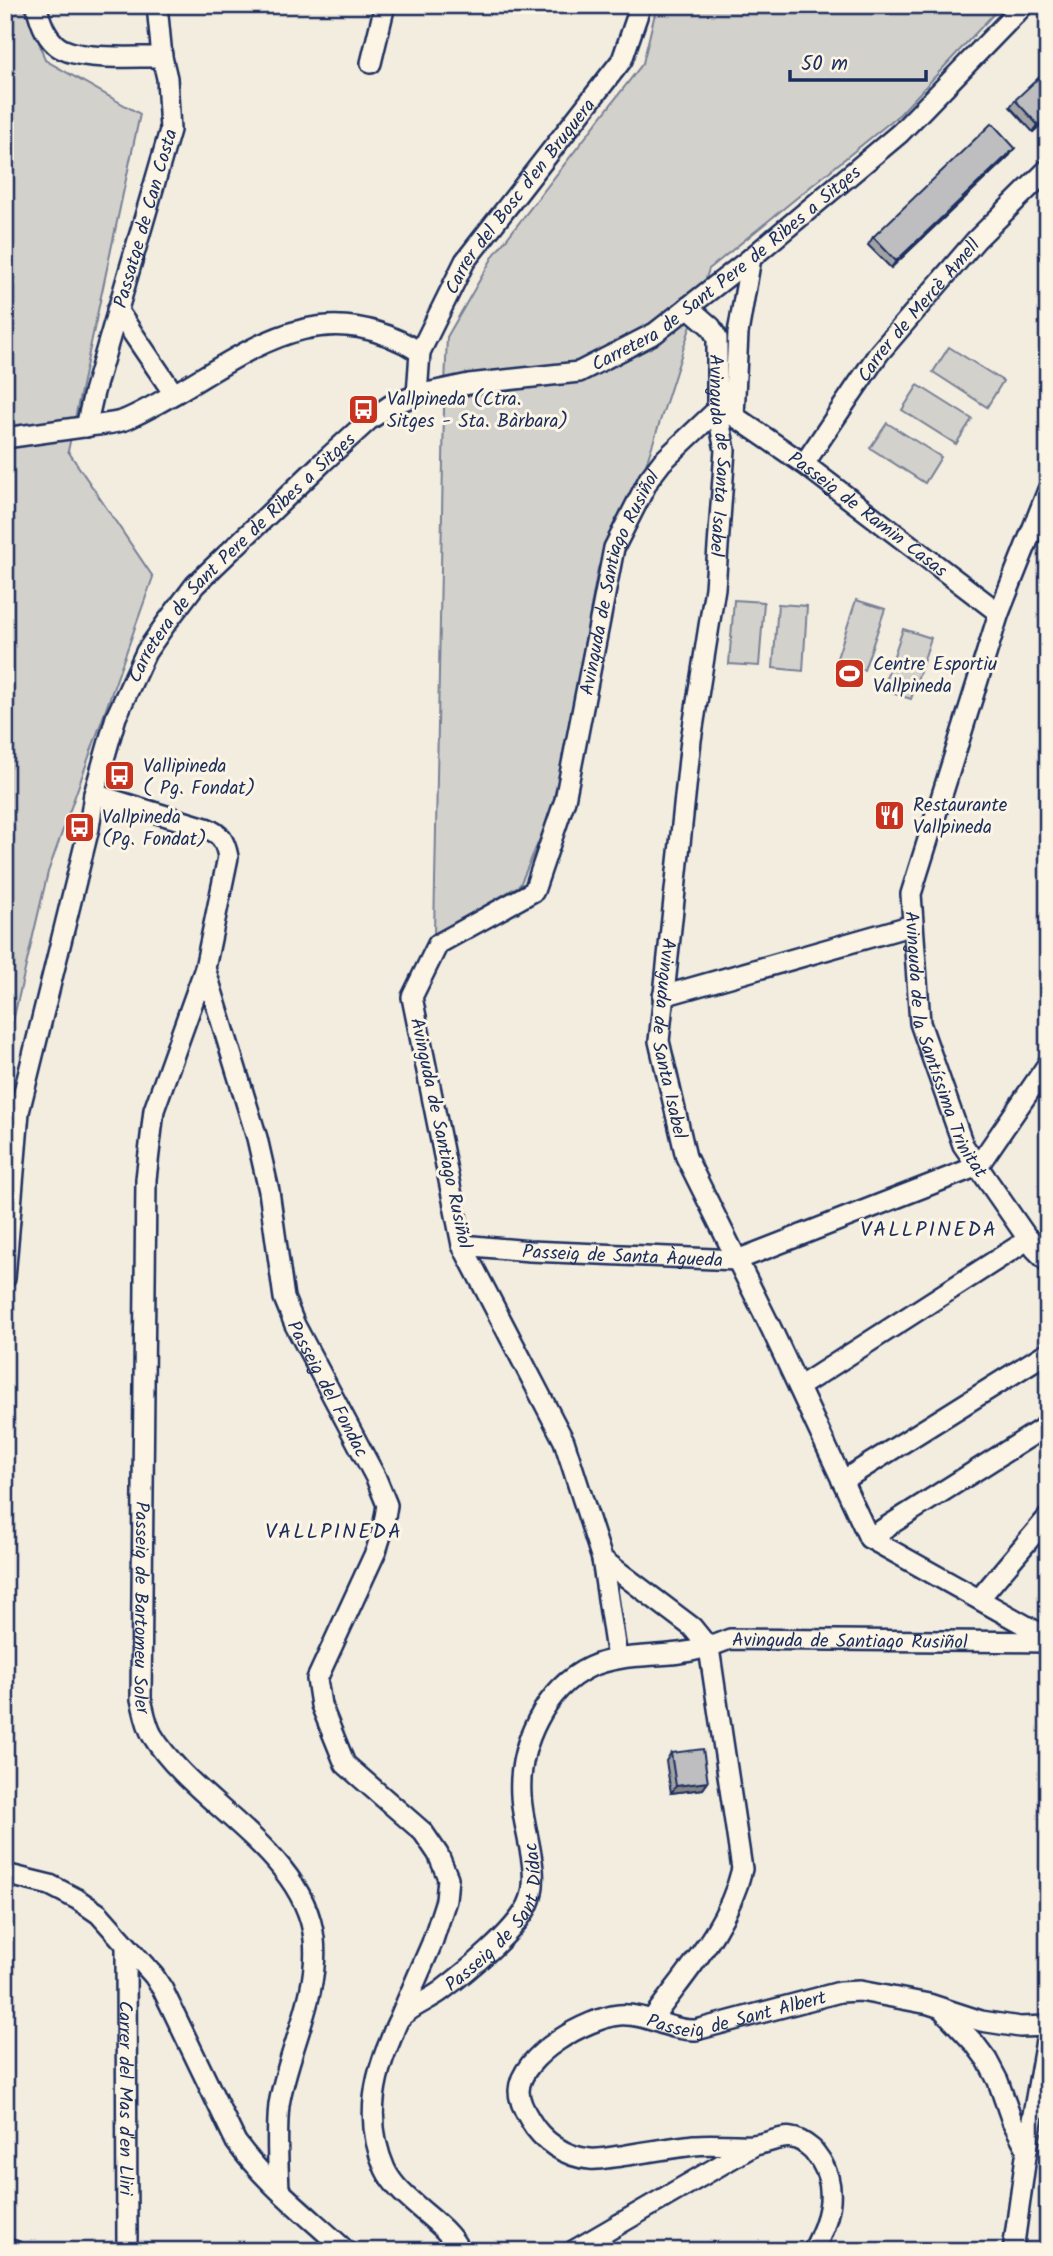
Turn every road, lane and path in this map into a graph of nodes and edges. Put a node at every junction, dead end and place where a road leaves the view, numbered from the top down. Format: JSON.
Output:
{"nodes":[{"id":1,"x":36,"y":5,"type":"edge"},
{"id":2,"x":157,"y":5,"type":"edge"},
{"id":3,"x":385,"y":5,"type":"edge"},
{"id":4,"x":641,"y":5,"type":"edge"},
{"id":5,"x":1024,"y":5,"type":"edge"},
{"id":6,"x":162,"y":57,"type":"junction"},
{"id":7,"x":372,"y":64,"type":"dead end"},
{"id":8,"x":1048,"y":169,"type":"edge"},
{"id":9,"x":751,"y":258,"type":"junction"},
{"id":10,"x":688,"y":307,"type":"junction"},
{"id":11,"x":117,"y":310,"type":"junction"},
{"id":12,"x":421,"y":352,"type":"junction"},
{"id":13,"x":174,"y":394,"type":"junction"},
{"id":14,"x":417,"y":395,"type":"junction"},
{"id":15,"x":725,"y":413,"type":"junction"},
{"id":16,"x":86,"y":427,"type":"junction"},
{"id":17,"x":5,"y":438,"type":"edge"},
{"id":18,"x":804,"y":464,"type":"junction"},
{"id":19,"x":1048,"y":490,"type":"edge"},
{"id":20,"x":999,"y":613,"type":"junction"},
{"id":21,"x":94,"y":794,"type":"junction"},
{"id":22,"x":913,"y":925,"type":"junction"},
{"id":23,"x":205,"y":968,"type":"junction"},
{"id":24,"x":663,"y":996,"type":"junction"},
{"id":25,"x":1048,"y":1064,"type":"edge"},
{"id":26,"x":978,"y":1166,"type":"junction"},
{"id":27,"x":1029,"y":1239,"type":"junction"},
{"id":28,"x":462,"y":1245,"type":"junction"},
{"id":29,"x":737,"y":1260,"type":"junction"},
{"id":30,"x":1048,"y":1262,"type":"edge"},
{"id":31,"x":5,"y":1278,"type":"edge"},
{"id":32,"x":1048,"y":1352,"type":"edge"},
{"id":33,"x":799,"y":1387,"type":"junction"},
{"id":34,"x":1048,"y":1425,"type":"edge"},
{"id":35,"x":842,"y":1480,"type":"junction"},
{"id":36,"x":1048,"y":1517,"type":"edge"},
{"id":37,"x":869,"y":1538,"type":"junction"},
{"id":38,"x":602,"y":1559,"type":"junction"},
{"id":39,"x":979,"y":1600,"type":"junction"},
{"id":40,"x":1048,"y":1640,"type":"edge"},
{"id":41,"x":709,"y":1648,"type":"junction"},
{"id":42,"x":617,"y":1658,"type":"junction"},
{"id":43,"x":5,"y":1874,"type":"edge"},
{"id":44,"x":126,"y":1946,"type":"junction"},
{"id":45,"x":941,"y":2008,"type":"junction"},
{"id":46,"x":400,"y":2017,"type":"junction"},
{"id":47,"x":653,"y":2018,"type":"junction"},
{"id":48,"x":1048,"y":2027,"type":"edge"},
{"id":49,"x":755,"y":2145,"type":"junction"},
{"id":50,"x":1027,"y":2149,"type":"junction"},
{"id":51,"x":279,"y":2190,"type":"junction"},
{"id":52,"x":5,"y":2249,"type":"edge"},
{"id":53,"x":14,"y":2251,"type":"edge"},
{"id":54,"x":127,"y":2251,"type":"edge"},
{"id":55,"x":346,"y":2251,"type":"edge"},
{"id":56,"x":460,"y":2251,"type":"edge"},
{"id":57,"x":573,"y":2251,"type":"edge"},
{"id":58,"x":813,"y":2251,"type":"edge"},
{"id":59,"x":1013,"y":2251,"type":"edge"}],
"edges":[{"from":1,"to":6,"type":"street"},
{"from":2,"to":6,"type":"street","name":"Passatge de Can Costa"},
{"from":3,"to":7,"type":"street"},
{"from":4,"to":12,"type":"street","name":"Carrer del Bosc d'en Bruguera"},
{"from":5,"to":9,"type":"street","name":"Carretera de Sant Pere de Ribes a Sitges"},
{"from":6,"to":11,"type":"street","name":"Passatge de Can Costa"},
{"from":8,"to":18,"type":"street","name":"Carrer de Mercè Amell"},
{"from":9,"to":10,"type":"street","name":"Carretera de Sant Pere de Ribes a Sitges"},
{"from":9,"to":15,"type":"street"},
{"from":10,"to":14,"type":"street","name":"Carretera de Sant Pere de Ribes a Sitges"},
{"from":10,"to":15,"type":"street","name":"Avinguda de Santa Isabel"},
{"from":11,"to":13,"type":"street"},
{"from":11,"to":16,"type":"street","name":"Passatge de Can Costa"},
{"from":12,"to":13,"type":"street"},
{"from":12,"to":14,"type":"street","name":"Carrer del Bosc d'en Bruguera"},
{"from":13,"to":16,"type":"street"},
{"from":14,"to":21,"type":"street","name":"Carretera de Sant Pere de Ribes a Sitges"},
{"from":15,"to":18,"type":"street","name":"Passeig de Ramin Casas"},
{"from":15,"to":24,"type":"street","name":"Avinguda de Santa Isabel"},
{"from":15,"to":28,"type":"street","name":"Avinguda de Santiago Rusiñol"},
{"from":16,"to":17,"type":"street"},
{"from":18,"to":20,"type":"street","name":"Passeig de Ramin Casas"},
{"from":19,"to":20,"type":"street","name":"Avinguda de la Santíssima Trinitat"},
{"from":20,"to":22,"type":"street","name":"Avinguda de la Santíssima Trinitat"},
{"from":21,"to":23,"type":"street","name":"Passeig del Fondac"},
{"from":21,"to":31,"type":"street","name":"Carretera de Sant Pere de Ribes a Sitges"},
{"from":22,"to":24,"type":"street"},
{"from":22,"to":26,"type":"street","name":"Avinguda de la Santíssima Trinitat"},
{"from":23,"to":46,"type":"street","name":"Passeig del Fondac"},
{"from":23,"to":51,"type":"street","name":"Passeig de Bartomeu Soler"},
{"from":24,"to":29,"type":"street","name":"Avinguda de Santa Isabel"},
{"from":25,"to":26,"type":"street"},
{"from":26,"to":27,"type":"street","name":"Avinguda de la Santíssima Trinitat"},
{"from":26,"to":29,"type":"street","name":"Passeig de Santa Àgueda"},
{"from":27,"to":30,"type":"street","name":"Avinguda de la Santíssima Trinitat"},
{"from":27,"to":33,"type":"street"},
{"from":28,"to":29,"type":"street","name":"Passeig de Santa Àgueda"},
{"from":28,"to":38,"type":"street","name":"Avinguda de Santiago Rusiñol"},
{"from":29,"to":33,"type":"street","name":"Avinguda de Santa Isabel"},
{"from":32,"to":35,"type":"street"},
{"from":33,"to":35,"type":"street","name":"Avinguda de Santa Isabel"},
{"from":34,"to":37,"type":"street"},
{"from":35,"to":37,"type":"street","name":"Avinguda de Santa Isabel"},
{"from":36,"to":39,"type":"street"},
{"from":37,"to":39,"type":"street"},
{"from":38,"to":41,"type":"street","name":"Avinguda de Santiago Rusiñol"},
{"from":38,"to":42,"type":"street","name":"Avinguda de Santiago Rusiñol"},
{"from":39,"to":40,"type":"street"},
{"from":40,"to":41,"type":"street","name":"Avinguda de Santiago Rusiñol"},
{"from":41,"to":42,"type":"street","name":"Passeig de Sant Dídac"},
{"from":41,"to":47,"type":"street","name":"Passeig de Sant Albert"},
{"from":42,"to":46,"type":"street","name":"Passeig de Sant Dídac"},
{"from":43,"to":44,"type":"street"},
{"from":44,"to":51,"type":"street"},
{"from":44,"to":54,"type":"street","name":"Carrer del Mas d'en Lliri"},
{"from":45,"to":47,"type":"street","name":"Passeig de Sant Albert"},
{"from":45,"to":48,"type":"street","name":"Passeig de Sant Albert"},
{"from":45,"to":50,"type":"street"},
{"from":46,"to":56,"type":"street"},
{"from":47,"to":49,"type":"street"},
{"from":48,"to":50,"type":"street"},
{"from":49,"to":57,"type":"street"},
{"from":49,"to":58,"type":"street"},
{"from":50,"to":59,"type":"street"},
{"from":51,"to":55,"type":"street"},
{"from":52,"to":53,"type":"street"}]}
